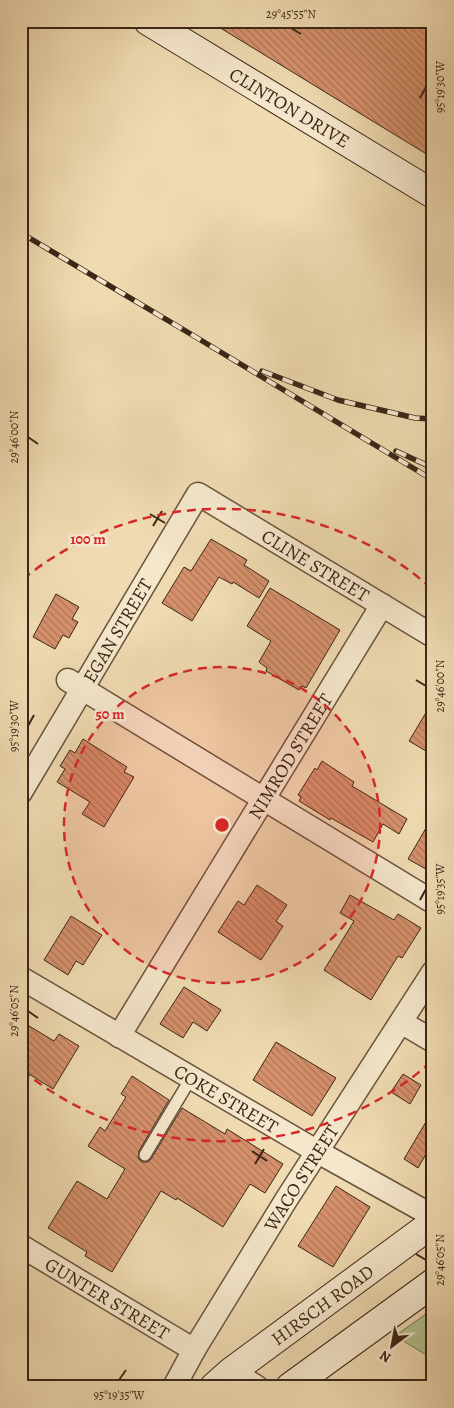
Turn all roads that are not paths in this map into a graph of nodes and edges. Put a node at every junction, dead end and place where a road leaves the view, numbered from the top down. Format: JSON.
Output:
{"nodes":[{"id":1,"x":162,"y":25,"type":"edge"},
{"id":2,"x":433,"y":194,"type":"edge"},
{"id":3,"x":198,"y":494,"type":"joint"},
{"id":4,"x":382,"y":605,"type":"junction"},
{"id":5,"x":433,"y":636,"type":"edge"},
{"id":6,"x":75,"y":684,"type":"junction"},
{"id":7,"x":21,"y":792,"type":"edge"},
{"id":8,"x":263,"y":799,"type":"junction"},
{"id":9,"x":433,"y":902,"type":"edge"},
{"id":10,"x":433,"y":972,"type":"edge"},
{"id":11,"x":21,"y":978,"type":"edge"},
{"id":12,"x":401,"y":1022,"type":"junction"},
{"id":13,"x":119,"y":1036,"type":"junction"},
{"id":14,"x":433,"y":1041,"type":"edge"},
{"id":15,"x":191,"y":1078,"type":"junction"},
{"id":16,"x":318,"y":1152,"type":"junction"},
{"id":17,"x":145,"y":1155,"type":"dead end"},
{"id":18,"x":433,"y":1216,"type":"edge"},
{"id":19,"x":433,"y":1223,"type":"edge"},
{"id":20,"x":21,"y":1246,"type":"edge"},
{"id":21,"x":433,"y":1283,"type":"edge"},
{"id":22,"x":194,"y":1350,"type":"junction"},
{"id":23,"x":223,"y":1379,"type":"edge"},
{"id":24,"x":174,"y":1387,"type":"edge"},
{"id":25,"x":257,"y":1387,"type":"edge"},
{"id":26,"x":290,"y":1387,"type":"edge"}],
"edges":[{"from":1,"to":2,"type":"main road","name":"CLINTON DRIVE"},
{"from":3,"to":4,"type":"street","name":"CLINE STREET"},
{"from":3,"to":6,"type":"street","name":"EGAN STREET"},
{"from":4,"to":5,"type":"street","name":"CLINE STREET"},
{"from":4,"to":8,"type":"street","name":"NIMROD STREET"},
{"from":6,"to":7,"type":"street","name":"EGAN STREET"},
{"from":6,"to":8,"type":"street"},
{"from":8,"to":9,"type":"street"},
{"from":8,"to":13,"type":"street","name":"NIMROD STREET"},
{"from":10,"to":12,"type":"street","name":"WACO STREET"},
{"from":11,"to":13,"type":"street","name":"COKE STREET"},
{"from":12,"to":14,"type":"street"},
{"from":12,"to":16,"type":"street","name":"WACO STREET"},
{"from":13,"to":15,"type":"street","name":"COKE STREET"},
{"from":15,"to":16,"type":"street","name":"COKE STREET"},
{"from":15,"to":17,"type":"lane"},
{"from":16,"to":18,"type":"street","name":"COKE STREET"},
{"from":16,"to":22,"type":"street","name":"WACO STREET"},
{"from":19,"to":23,"type":"main road","name":"HIRSCH ROAD"},
{"from":20,"to":22,"type":"street","name":"GUNTER STREET"},
{"from":21,"to":26,"type":"main road"},
{"from":22,"to":24,"type":"street","name":"WACO STREET"},
{"from":23,"to":25,"type":"street"}]}
